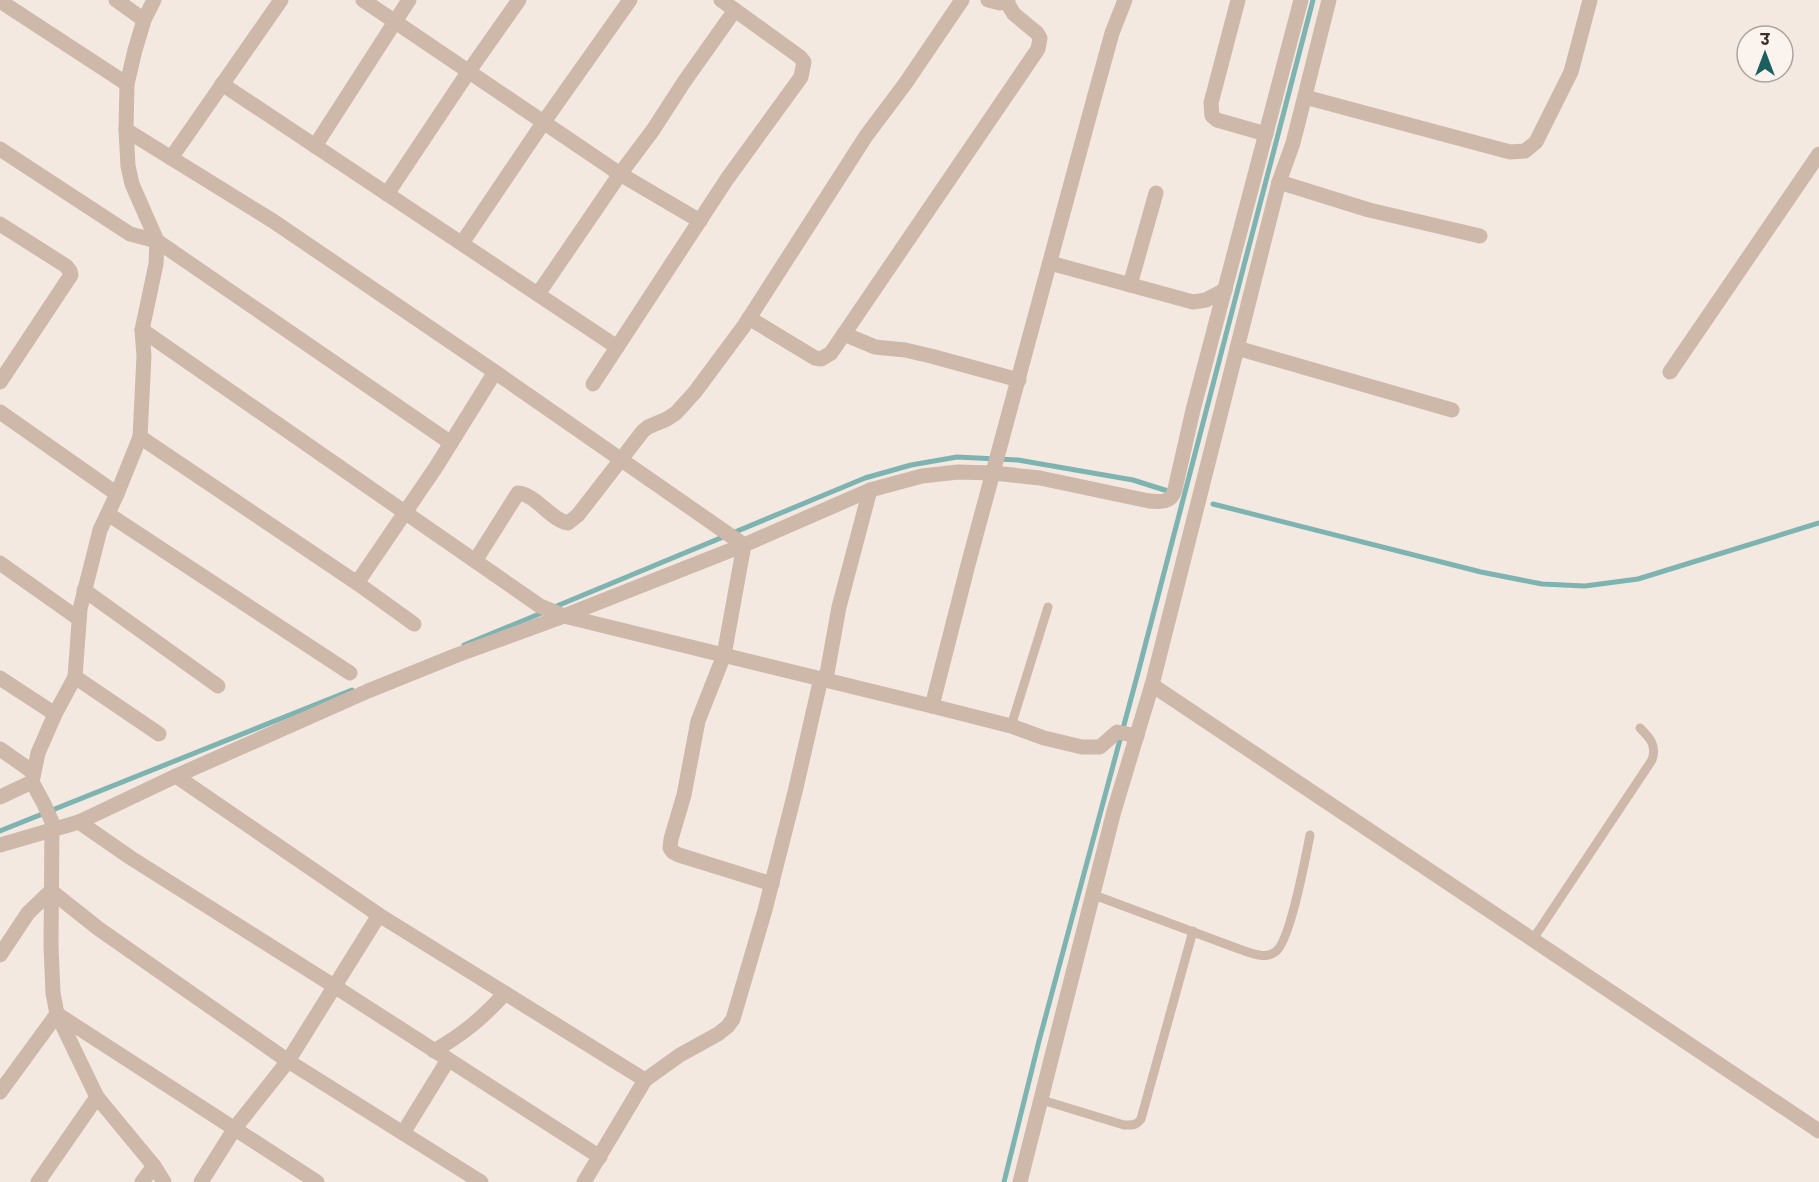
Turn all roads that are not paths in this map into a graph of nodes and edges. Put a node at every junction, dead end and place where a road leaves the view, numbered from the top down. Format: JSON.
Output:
{"nodes":[{"id":1,"x":116,"y":0,"type":"edge"},
{"id":2,"x":154,"y":0,"type":"edge"},
{"id":3,"x":281,"y":0,"type":"edge"},
{"id":4,"x":363,"y":0,"type":"edge"},
{"id":5,"x":409,"y":0,"type":"edge"},
{"id":6,"x":519,"y":0,"type":"edge"},
{"id":7,"x":630,"y":0,"type":"edge"},
{"id":8,"x":721,"y":0,"type":"edge"},
{"id":9,"x":962,"y":0,"type":"edge"},
{"id":10,"x":988,"y":0,"type":"edge"},
{"id":11,"x":1125,"y":0,"type":"edge"},
{"id":12,"x":1238,"y":0,"type":"edge"},
{"id":13,"x":1301,"y":0,"type":"edge"},
{"id":14,"x":1329,"y":0,"type":"edge"},
{"id":15,"x":1590,"y":0,"type":"edge"},
{"id":16,"x":0,"y":1,"type":"edge"},
{"id":17,"x":1007,"y":1,"type":"edge"},
{"id":18,"x":735,"y":10,"type":"junction"},
{"id":19,"x":144,"y":20,"type":"junction"},
{"id":20,"x":394,"y":22,"type":"junction"},
{"id":21,"x":468,"y":71,"type":"junction"},
{"id":22,"x":127,"y":84,"type":"junction"},
{"id":23,"x":222,"y":84,"type":"junction"},
{"id":24,"x":1305,"y":97,"type":"junction"},
{"id":25,"x":543,"y":123,"type":"junction"},
{"id":26,"x":126,"y":130,"type":"junction"},
{"id":27,"x":1266,"y":134,"type":"junction"},
{"id":28,"x":315,"y":146,"type":"junction"},
{"id":29,"x":0,"y":149,"type":"edge"},
{"id":30,"x":1819,"y":154,"type":"edge"},
{"id":31,"x":171,"y":158,"type":"junction"},
{"id":32,"x":620,"y":174,"type":"junction"},
{"id":33,"x":1279,"y":182,"type":"junction"},
{"id":34,"x":1156,"y":193,"type":"dead end"},
{"id":35,"x":387,"y":194,"type":"junction"},
{"id":36,"x":700,"y":221,"type":"junction"},
{"id":37,"x":1,"y":228,"type":"edge"},
{"id":38,"x":1480,"y":236,"type":"dead end"},
{"id":39,"x":157,"y":241,"type":"junction"},
{"id":40,"x":462,"y":243,"type":"junction"},
{"id":41,"x":1050,"y":263,"type":"junction"},
{"id":42,"x":1130,"y":285,"type":"junction"},
{"id":43,"x":1225,"y":290,"type":"junction"},
{"id":44,"x":538,"y":294,"type":"junction"},
{"id":45,"x":750,"y":318,"type":"junction"},
{"id":46,"x":142,"y":330,"type":"junction"},
{"id":47,"x":844,"y":334,"type":"junction"},
{"id":48,"x":617,"y":347,"type":"junction"},
{"id":49,"x":1237,"y":348,"type":"junction"},
{"id":50,"x":495,"y":372,"type":"junction"},
{"id":51,"x":1670,"y":372,"type":"dead end"},
{"id":52,"x":1019,"y":380,"type":"junction"},
{"id":53,"x":0,"y":382,"type":"edge"},
{"id":54,"x":593,"y":384,"type":"dead end"},
{"id":55,"x":1452,"y":410,"type":"dead end"},
{"id":56,"x":0,"y":412,"type":"edge"},
{"id":57,"x":140,"y":437,"type":"junction"},
{"id":58,"x":451,"y":443,"type":"junction"},
{"id":59,"x":621,"y":460,"type":"junction"},
{"id":60,"x":997,"y":460,"type":"junction"},
{"id":61,"x":870,"y":490,"type":"junction"},
{"id":62,"x":117,"y":494,"type":"junction"},
{"id":63,"x":404,"y":513,"type":"junction"},
{"id":64,"x":108,"y":514,"type":"junction"},
{"id":65,"x":735,"y":538,"type":"junction"},
{"id":66,"x":475,"y":561,"type":"junction"},
{"id":67,"x":0,"y":563,"type":"edge"},
{"id":68,"x":357,"y":583,"type":"junction"},
{"id":69,"x":84,"y":590,"type":"junction"},
{"id":70,"x":1048,"y":607,"type":"dead end"},
{"id":71,"x":552,"y":611,"type":"junction"},
{"id":72,"x":79,"y":619,"type":"junction"},
{"id":73,"x":414,"y":624,"type":"dead end"},
{"id":74,"x":724,"y":655,"type":"junction"},
{"id":75,"x":350,"y":673,"type":"dead end"},
{"id":76,"x":75,"y":677,"type":"junction"},
{"id":77,"x":0,"y":678,"type":"edge"},
{"id":78,"x":823,"y":679,"type":"junction"},
{"id":79,"x":218,"y":686,"type":"dead end"},
{"id":80,"x":1152,"y":686,"type":"junction"},
{"id":81,"x":932,"y":706,"type":"junction"},
{"id":82,"x":55,"y":714,"type":"junction"},
{"id":83,"x":1011,"y":726,"type":"junction"},
{"id":84,"x":1640,"y":728,"type":"dead end"},
{"id":85,"x":159,"y":734,"type":"dead end"},
{"id":86,"x":1127,"y":734,"type":"junction"},
{"id":87,"x":0,"y":749,"type":"edge"},
{"id":88,"x":176,"y":776,"type":"junction"},
{"id":89,"x":32,"y":777,"type":"junction"},
{"id":90,"x":0,"y":797,"type":"edge"},
{"id":91,"x":79,"y":822,"type":"junction"},
{"id":92,"x":51,"y":825,"type":"junction"},
{"id":93,"x":1310,"y":835,"type":"dead end"},
{"id":94,"x":0,"y":845,"type":"edge"},
{"id":95,"x":772,"y":884,"type":"junction"},
{"id":96,"x":51,"y":891,"type":"junction"},
{"id":97,"x":1094,"y":895,"type":"junction"},
{"id":98,"x":379,"y":915,"type":"junction"},
{"id":99,"x":1192,"y":932,"type":"junction"},
{"id":100,"x":1533,"y":939,"type":"junction"},
{"id":101,"x":0,"y":955,"type":"edge"},
{"id":102,"x":334,"y":986,"type":"junction"},
{"id":103,"x":505,"y":993,"type":"junction"},
{"id":104,"x":57,"y":1014,"type":"junction"},
{"id":105,"x":434,"y":1051,"type":"junction"},
{"id":106,"x":448,"y":1060,"type":"junction"},
{"id":107,"x":288,"y":1062,"type":"junction"},
{"id":108,"x":645,"y":1080,"type":"junction"},
{"id":109,"x":0,"y":1092,"type":"edge"},
{"id":110,"x":97,"y":1097,"type":"junction"},
{"id":111,"x":1042,"y":1100,"type":"junction"},
{"id":112,"x":235,"y":1128,"type":"junction"},
{"id":113,"x":1819,"y":1131,"type":"edge"},
{"id":114,"x":403,"y":1133,"type":"junction"},
{"id":115,"x":600,"y":1157,"type":"junction"},
{"id":116,"x":154,"y":1166,"type":"junction"},
{"id":117,"x":38,"y":1182,"type":"edge"},
{"id":118,"x":142,"y":1182,"type":"edge"},
{"id":119,"x":164,"y":1182,"type":"edge"},
{"id":120,"x":201,"y":1182,"type":"edge"},
{"id":121,"x":317,"y":1182,"type":"edge"},
{"id":122,"x":482,"y":1182,"type":"edge"},
{"id":123,"x":584,"y":1182,"type":"edge"},
{"id":124,"x":1020,"y":1182,"type":"edge"}],
"edges":[{"from":1,"to":19,"type":"street"},
{"from":2,"to":19,"type":"street"},
{"from":3,"to":23,"type":"street"},
{"from":4,"to":20,"type":"street"},
{"from":5,"to":20,"type":"street"},
{"from":6,"to":21,"type":"street"},
{"from":7,"to":25,"type":"street"},
{"from":8,"to":18,"type":"street"},
{"from":9,"to":45,"type":"street"},
{"from":10,"to":17,"type":"street"},
{"from":11,"to":41,"type":"street"},
{"from":12,"to":27,"type":"street"},
{"from":13,"to":27,"type":"street"},
{"from":14,"to":24,"type":"street"},
{"from":15,"to":24,"type":"street"},
{"from":16,"to":22,"type":"street"},
{"from":17,"to":47,"type":"street"},
{"from":18,"to":32,"type":"street"},
{"from":18,"to":36,"type":"street"},
{"from":19,"to":22,"type":"street"},
{"from":20,"to":21,"type":"street"},
{"from":20,"to":28,"type":"street"},
{"from":21,"to":25,"type":"street"},
{"from":21,"to":35,"type":"street"},
{"from":22,"to":26,"type":"street"},
{"from":23,"to":28,"type":"street"},
{"from":23,"to":31,"type":"street"},
{"from":24,"to":33,"type":"street"},
{"from":25,"to":32,"type":"street"},
{"from":25,"to":40,"type":"street"},
{"from":26,"to":31,"type":"street"},
{"from":26,"to":39,"type":"street"},
{"from":27,"to":43,"type":"street"},
{"from":28,"to":35,"type":"street"},
{"from":29,"to":39,"type":"street"},
{"from":30,"to":51,"type":"street"},
{"from":31,"to":50,"type":"street"},
{"from":32,"to":36,"type":"street"},
{"from":32,"to":44,"type":"street"},
{"from":33,"to":38,"type":"street"},
{"from":33,"to":49,"type":"street"},
{"from":34,"to":42,"type":"street"},
{"from":35,"to":40,"type":"street"},
{"from":36,"to":48,"type":"street"},
{"from":37,"to":53,"type":"street"},
{"from":39,"to":46,"type":"street"},
{"from":39,"to":58,"type":"street"},
{"from":40,"to":44,"type":"street"},
{"from":41,"to":42,"type":"street"},
{"from":41,"to":52,"type":"street"},
{"from":42,"to":43,"type":"street"},
{"from":43,"to":60,"type":"street"},
{"from":44,"to":48,"type":"street"},
{"from":45,"to":47,"type":"street"},
{"from":45,"to":59,"type":"street"},
{"from":46,"to":57,"type":"street"},
{"from":46,"to":63,"type":"street"},
{"from":47,"to":52,"type":"street"},
{"from":48,"to":54,"type":"street"},
{"from":49,"to":55,"type":"street"},
{"from":49,"to":80,"type":"street"},
{"from":50,"to":58,"type":"street"},
{"from":50,"to":59,"type":"street"},
{"from":52,"to":60,"type":"street"},
{"from":56,"to":62,"type":"street"},
{"from":57,"to":62,"type":"street"},
{"from":57,"to":68,"type":"street"},
{"from":58,"to":63,"type":"street"},
{"from":59,"to":65,"type":"street"},
{"from":59,"to":66,"type":"street"},
{"from":60,"to":61,"type":"street"},
{"from":60,"to":81,"type":"street"},
{"from":61,"to":65,"type":"street"},
{"from":61,"to":78,"type":"street"},
{"from":62,"to":64,"type":"street"},
{"from":63,"to":66,"type":"street"},
{"from":63,"to":68,"type":"street"},
{"from":64,"to":69,"type":"street"},
{"from":64,"to":75,"type":"street"},
{"from":65,"to":71,"type":"street"},
{"from":65,"to":74,"type":"street"},
{"from":66,"to":71,"type":"street"},
{"from":67,"to":72,"type":"street"},
{"from":68,"to":73,"type":"street"},
{"from":69,"to":72,"type":"street"},
{"from":69,"to":79,"type":"street"},
{"from":70,"to":83,"type":"lane"},
{"from":71,"to":74,"type":"street"},
{"from":71,"to":88,"type":"street"},
{"from":72,"to":76,"type":"street"},
{"from":74,"to":78,"type":"street"},
{"from":74,"to":95,"type":"street"},
{"from":76,"to":82,"type":"street"},
{"from":76,"to":85,"type":"street"},
{"from":77,"to":82,"type":"street"},
{"from":78,"to":81,"type":"street"},
{"from":78,"to":95,"type":"street"},
{"from":80,"to":86,"type":"street"},
{"from":80,"to":100,"type":"street"},
{"from":81,"to":83,"type":"street"},
{"from":82,"to":89,"type":"street"},
{"from":83,"to":86,"type":"street"},
{"from":84,"to":100,"type":"lane"},
{"from":86,"to":97,"type":"street"},
{"from":87,"to":89,"type":"street"},
{"from":88,"to":91,"type":"street"},
{"from":88,"to":98,"type":"street"},
{"from":89,"to":90,"type":"street"},
{"from":89,"to":92,"type":"street"},
{"from":91,"to":92,"type":"street"},
{"from":91,"to":102,"type":"street"},
{"from":92,"to":94,"type":"street"},
{"from":92,"to":96,"type":"street"},
{"from":93,"to":99,"type":"lane"},
{"from":95,"to":108,"type":"street"},
{"from":96,"to":101,"type":"street"},
{"from":96,"to":104,"type":"street"},
{"from":96,"to":107,"type":"street"},
{"from":97,"to":99,"type":"lane"},
{"from":97,"to":111,"type":"street"},
{"from":98,"to":102,"type":"street"},
{"from":98,"to":103,"type":"street"},
{"from":99,"to":111,"type":"lane"},
{"from":100,"to":113,"type":"street"},
{"from":102,"to":105,"type":"street"},
{"from":102,"to":107,"type":"street"},
{"from":103,"to":105,"type":"street"},
{"from":103,"to":108,"type":"street"},
{"from":104,"to":109,"type":"street"},
{"from":104,"to":110,"type":"street"},
{"from":104,"to":112,"type":"street"},
{"from":105,"to":106,"type":"street"},
{"from":106,"to":114,"type":"street"},
{"from":106,"to":115,"type":"street"},
{"from":107,"to":112,"type":"street"},
{"from":107,"to":114,"type":"street"},
{"from":108,"to":115,"type":"street"},
{"from":110,"to":116,"type":"street"},
{"from":110,"to":117,"type":"street"},
{"from":111,"to":124,"type":"street"},
{"from":112,"to":120,"type":"street"},
{"from":112,"to":121,"type":"street"},
{"from":114,"to":122,"type":"street"},
{"from":115,"to":123,"type":"street"},
{"from":116,"to":118,"type":"street"},
{"from":116,"to":119,"type":"street"}]}
